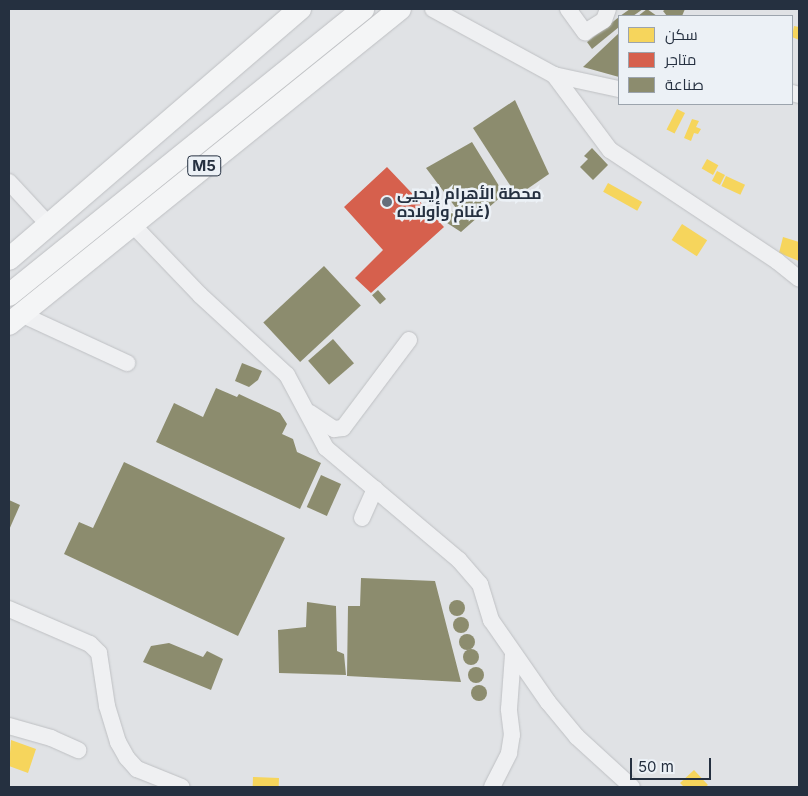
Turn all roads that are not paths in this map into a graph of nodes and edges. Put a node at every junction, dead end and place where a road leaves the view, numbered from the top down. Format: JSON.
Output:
{"nodes":[{"id":1,"x":300,"y":9,"type":"edge"},
{"id":2,"x":363,"y":9,"type":"edge"},
{"id":3,"x":400,"y":9,"type":"edge"},
{"id":4,"x":432,"y":9,"type":"edge"},
{"id":5,"x":608,"y":9,"type":"edge"},
{"id":6,"x":572,"y":10,"type":"edge"},
{"id":7,"x":554,"y":75,"type":"junction"},
{"id":8,"x":618,"y":89,"type":"edge"},
{"id":9,"x":9,"y":182,"type":"edge"},
{"id":10,"x":48,"y":224,"type":"junction"},
{"id":11,"x":132,"y":224,"type":"junction"},
{"id":12,"x":9,"y":259,"type":"edge"},
{"id":13,"x":799,"y":279,"type":"edge"},
{"id":14,"x":9,"y":295,"type":"edge"},
{"id":15,"x":15,"y":319,"type":"edge"},
{"id":16,"x":409,"y":340,"type":"dead end"},
{"id":17,"x":127,"y":363,"type":"dead end"},
{"id":18,"x":306,"y":410,"type":"junction"},
{"id":19,"x":374,"y":489,"type":"junction"},
{"id":20,"x":362,"y":518,"type":"dead end"},
{"id":21,"x":9,"y":609,"type":"edge"},
{"id":22,"x":513,"y":654,"type":"junction"},
{"id":23,"x":9,"y":726,"type":"edge"},
{"id":24,"x":78,"y":750,"type":"dead end"},
{"id":25,"x":182,"y":787,"type":"edge"},
{"id":26,"x":492,"y":787,"type":"edge"},
{"id":27,"x":632,"y":787,"type":"edge"}],
"edges":[{"from":1,"to":10,"type":"highway"},
{"from":2,"to":14,"type":"highway","number":"M5"},
{"from":3,"to":11,"type":"highway","number":"M5"},
{"from":4,"to":7,"type":"street"},
{"from":5,"to":6,"type":"street"},
{"from":7,"to":8,"type":"street"},
{"from":7,"to":13,"type":"street"},
{"from":9,"to":10,"type":"street"},
{"from":10,"to":12,"type":"highway"},
{"from":11,"to":15,"type":"highway","number":"M5"},
{"from":11,"to":18,"type":"street"},
{"from":15,"to":17,"type":"street"},
{"from":16,"to":18,"type":"street"},
{"from":18,"to":19,"type":"street"},
{"from":19,"to":20,"type":"street"},
{"from":19,"to":22,"type":"street"},
{"from":21,"to":25,"type":"street"},
{"from":22,"to":26,"type":"street"},
{"from":22,"to":27,"type":"street"},
{"from":23,"to":24,"type":"street"}]}
